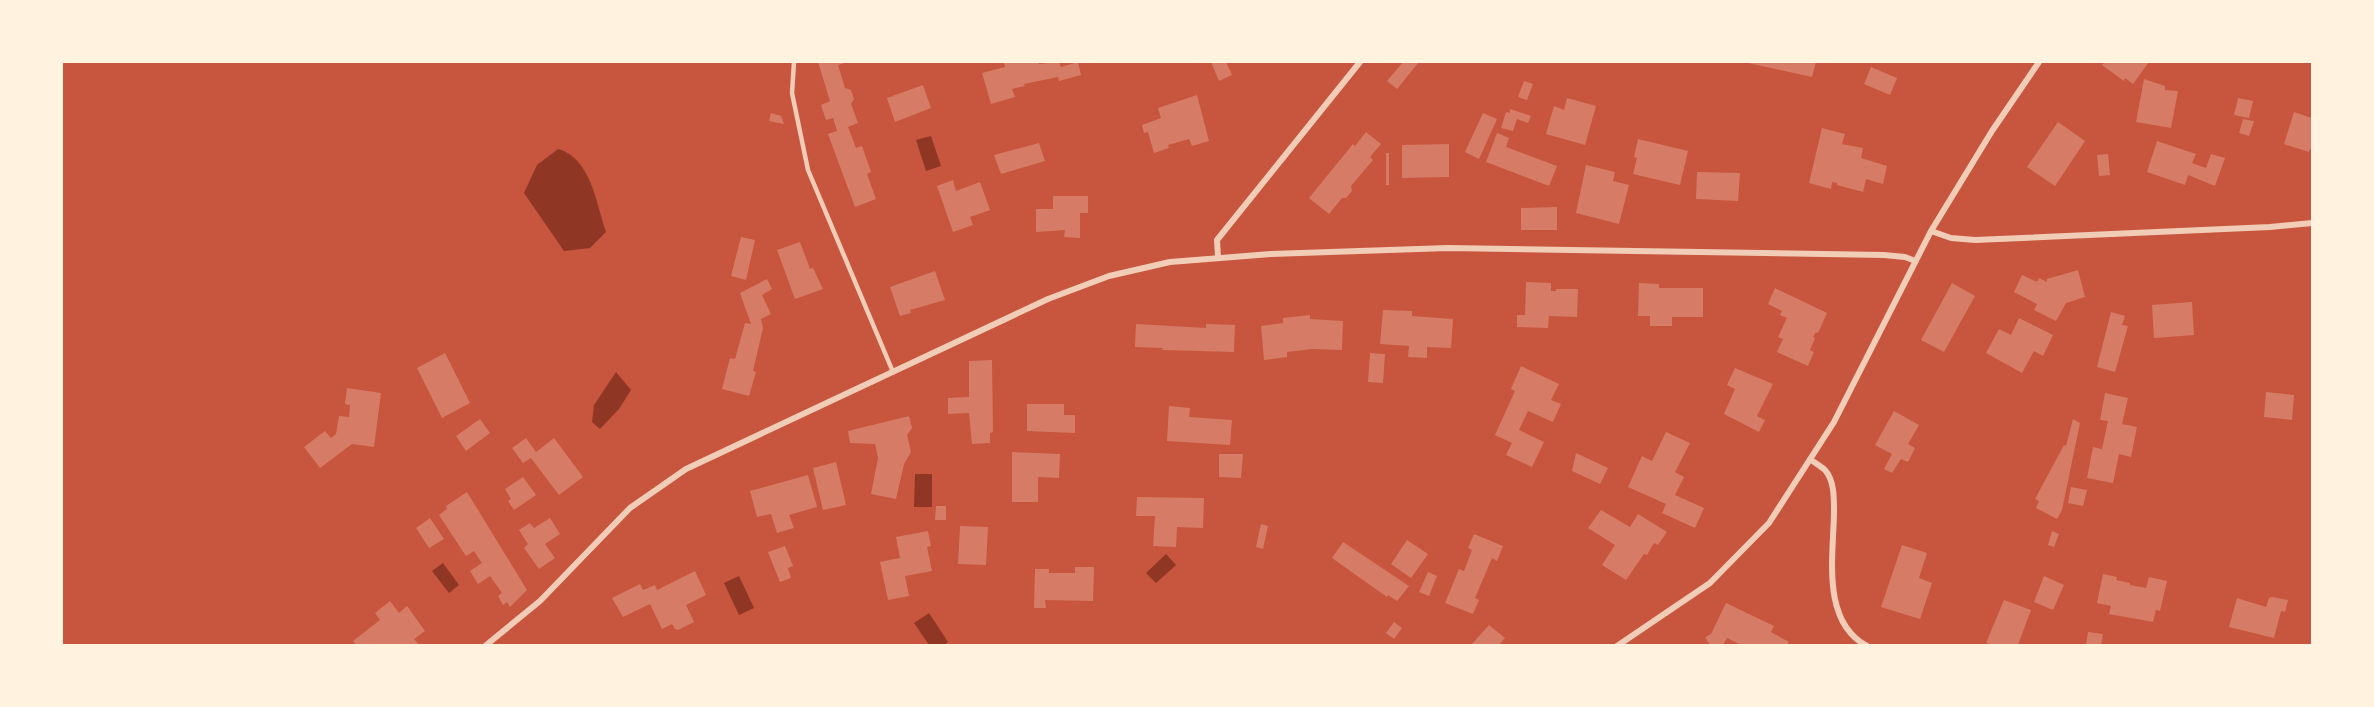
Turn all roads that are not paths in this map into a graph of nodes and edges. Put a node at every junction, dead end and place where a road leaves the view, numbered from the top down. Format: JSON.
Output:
{"nodes":[{"id":1,"x":794,"y":62,"type":"edge"},
{"id":2,"x":1360,"y":62,"type":"edge"},
{"id":3,"x":2039,"y":62,"type":"edge"},
{"id":4,"x":2313,"y":223,"type":"edge"},
{"id":5,"x":1931,"y":231,"type":"junction"},
{"id":6,"x":1218,"y":257,"type":"junction"},
{"id":7,"x":1916,"y":261,"type":"junction"},
{"id":8,"x":893,"y":372,"type":"junction"},
{"id":9,"x":1810,"y":459,"type":"junction"},
{"id":10,"x":485,"y":645,"type":"edge"},
{"id":11,"x":1617,"y":645,"type":"edge"},
{"id":12,"x":1867,"y":645,"type":"edge"}],
"edges":[{"from":1,"to":8,"type":"lane"},
{"from":2,"to":6,"type":"street"},
{"from":3,"to":5,"type":"street"},
{"from":4,"to":5,"type":"street"},
{"from":5,"to":7,"type":"street"},
{"from":6,"to":7,"type":"street"},
{"from":6,"to":8,"type":"street"},
{"from":7,"to":9,"type":"street"},
{"from":8,"to":10,"type":"street"},
{"from":9,"to":11,"type":"street"},
{"from":9,"to":12,"type":"street"}]}
